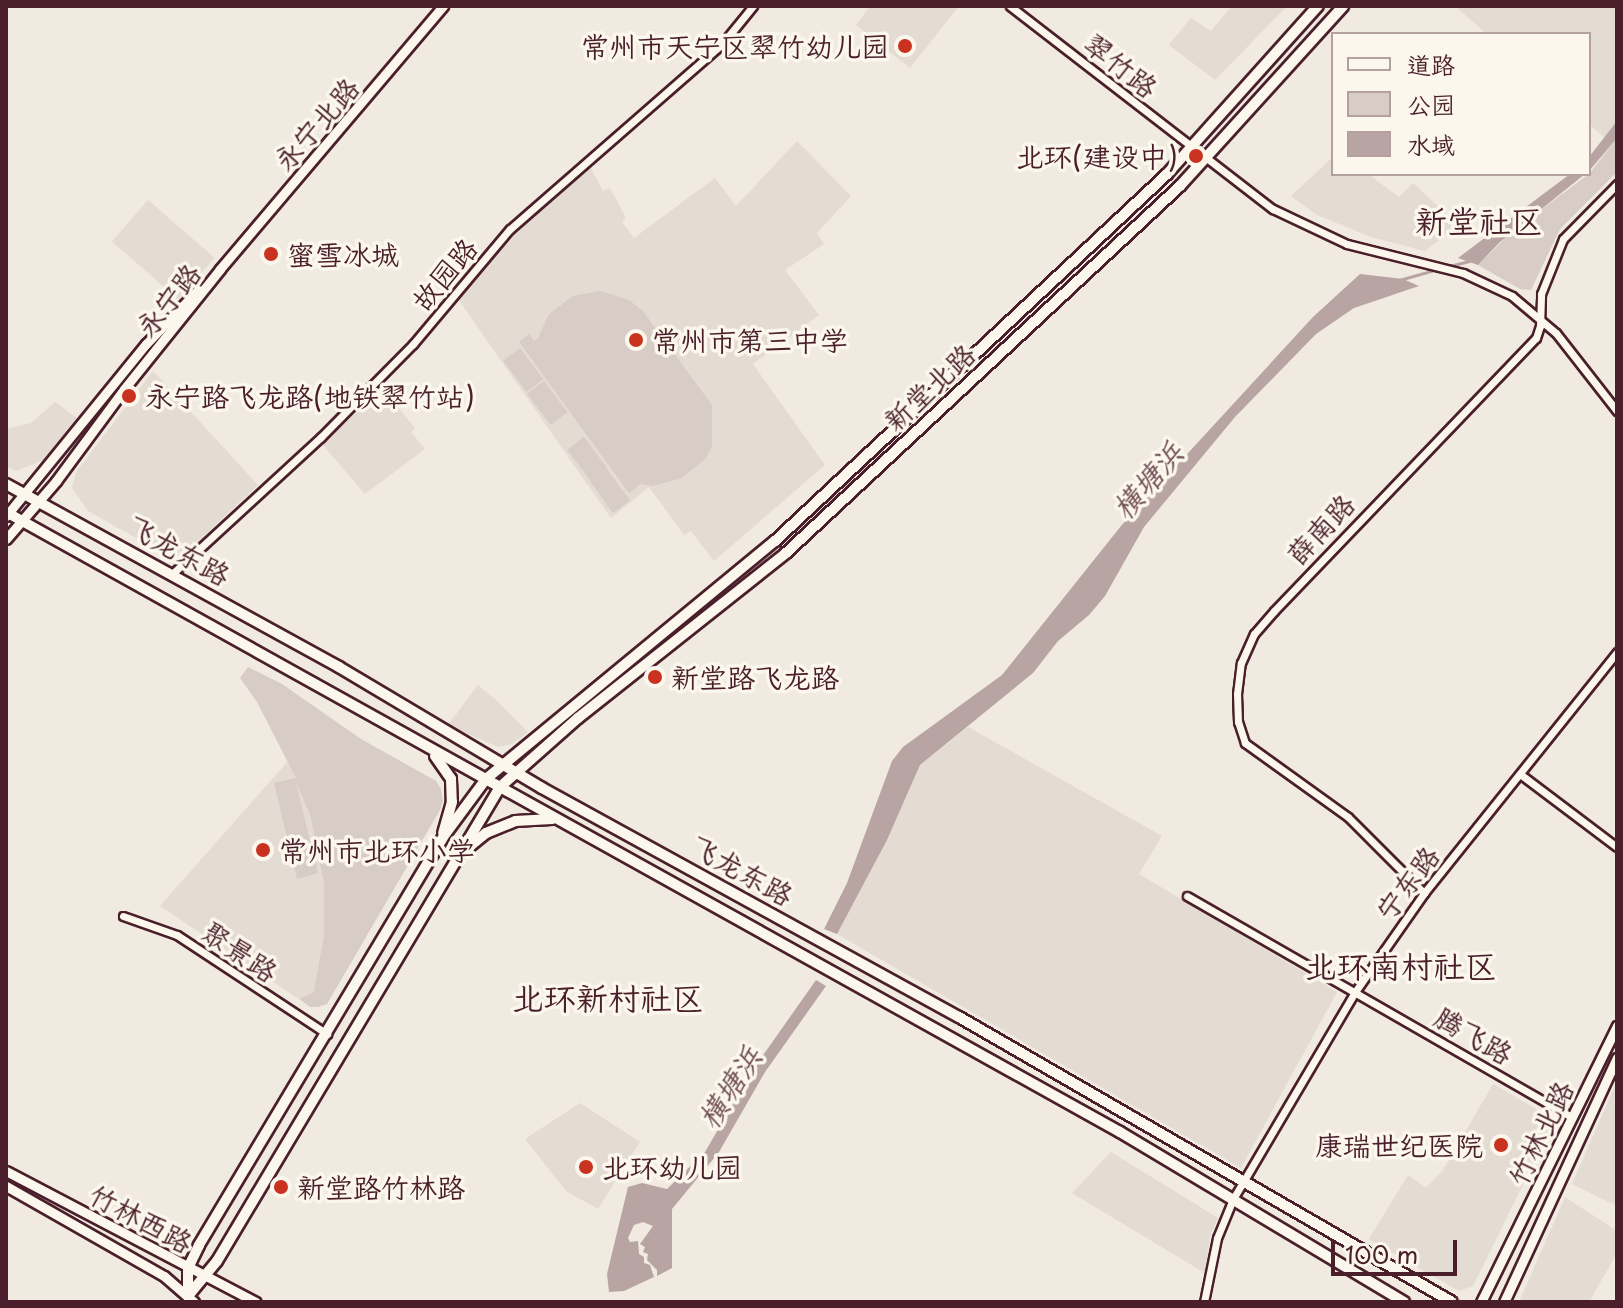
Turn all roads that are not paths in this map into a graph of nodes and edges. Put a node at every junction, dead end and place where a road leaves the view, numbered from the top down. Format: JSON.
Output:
{"nodes":[{"id":1,"x":443,"y":6,"type":"edge"},
{"id":2,"x":753,"y":6,"type":"edge"},
{"id":3,"x":1010,"y":6,"type":"edge"},
{"id":4,"x":1318,"y":6,"type":"edge"},
{"id":5,"x":1343,"y":6,"type":"edge"},
{"id":6,"x":1191,"y":147,"type":"junction"},
{"id":7,"x":1206,"y":158,"type":"junction"},
{"id":8,"x":1617,"y":184,"type":"edge"},
{"id":9,"x":220,"y":269,"type":"junction"},
{"id":10,"x":1539,"y":317,"type":"junction"},
{"id":11,"x":1617,"y":411,"type":"edge"},
{"id":12,"x":6,"y":484,"type":"edge"},
{"id":13,"x":25,"y":494,"type":"junction"},
{"id":14,"x":39,"y":501,"type":"junction"},
{"id":15,"x":7,"y":514,"type":"edge"},
{"id":16,"x":20,"y":520,"type":"junction"},
{"id":17,"x":6,"y":539,"type":"edge"},
{"id":18,"x":172,"y":574,"type":"junction"},
{"id":19,"x":1617,"y":652,"type":"edge"},
{"id":20,"x":416,"y":741,"type":"junction"},
{"id":21,"x":503,"y":762,"type":"junction"},
{"id":22,"x":518,"y":771,"type":"junction"},
{"id":23,"x":1520,"y":774,"type":"junction"},
{"id":24,"x":486,"y":779,"type":"junction"},
{"id":25,"x":500,"y":787,"type":"junction"},
{"id":26,"x":558,"y":820,"type":"junction"},
{"id":27,"x":440,"y":843,"type":"junction"},
{"id":28,"x":1617,"y":847,"type":"edge"},
{"id":29,"x":461,"y":854,"type":"junction"},
{"id":30,"x":1424,"y":893,"type":"junction"},
{"id":31,"x":1187,"y":896,"type":"dead end"},
{"id":32,"x":123,"y":916,"type":"dead end"},
{"id":33,"x":1355,"y":992,"type":"junction"},
{"id":34,"x":1617,"y":1026,"type":"edge"},
{"id":35,"x":327,"y":1034,"type":"junction"},
{"id":36,"x":1617,"y":1058,"type":"edge"},
{"id":37,"x":1572,"y":1117,"type":"junction"},
{"id":38,"x":6,"y":1171,"type":"edge"},
{"id":39,"x":1242,"y":1183,"type":"junction"},
{"id":40,"x":6,"y":1186,"type":"edge"},
{"id":41,"x":1233,"y":1199,"type":"junction"},
{"id":42,"x":188,"y":1268,"type":"junction"},
{"id":43,"x":204,"y":1279,"type":"junction"},
{"id":44,"x":191,"y":1299,"type":"edge"},
{"id":45,"x":256,"y":1302,"type":"edge"},
{"id":46,"x":1204,"y":1302,"type":"edge"},
{"id":47,"x":1404,"y":1302,"type":"edge"},
{"id":48,"x":1452,"y":1302,"type":"edge"},
{"id":49,"x":1481,"y":1302,"type":"edge"},
{"id":50,"x":1504,"y":1302,"type":"edge"}],
"edges":[{"from":1,"to":9,"type":"main road","name":"永宁北路"},
{"from":2,"to":18,"type":"street","name":"故园路"},
{"from":3,"to":6,"type":"street","name":"翠竹路"},
{"from":4,"to":6,"type":"main road","name":"新堂北路"},
{"from":5,"to":7,"type":"main road","name":"新堂北路"},
{"from":6,"to":7,"type":"street","name":"翠竹路"},
{"from":6,"to":21,"type":"main road","name":"新堂北路"},
{"from":7,"to":10,"type":"street","name":"翠竹路"},
{"from":7,"to":22,"type":"main road","name":"新堂北路"},
{"from":8,"to":10,"type":"street","name":"薛南路"},
{"from":9,"to":13,"type":"main road","name":"永宁路"},
{"from":9,"to":14,"type":"main road","name":"永宁路"},
{"from":10,"to":11,"type":"street","name":"翠竹路"},
{"from":10,"to":30,"type":"street","name":"薛南路"},
{"from":12,"to":13,"type":"main road","name":"飞龙东路"},
{"from":13,"to":14,"type":"main road","name":"飞龙东路"},
{"from":13,"to":15,"type":"main road","name":"永宁路"},
{"from":14,"to":16,"type":"main road","name":"永宁路"},
{"from":14,"to":18,"type":"main road","name":"飞龙东路"},
{"from":15,"to":16,"type":"main road","name":"飞龙东路"},
{"from":16,"to":17,"type":"main road","name":"永宁路"},
{"from":16,"to":20,"type":"main road","name":"飞龙东路"},
{"from":18,"to":21,"type":"main road","name":"飞龙东路"},
{"from":19,"to":23,"type":"street","name":"宁东路"},
{"from":20,"to":24,"type":"main road","name":"飞龙东路"},
{"from":20,"to":27,"type":"main road"},
{"from":21,"to":22,"type":"main road","name":"飞龙东路"},
{"from":21,"to":24,"type":"main road","name":"新堂北路"},
{"from":22,"to":25,"type":"main road","name":"新堂北路"},
{"from":22,"to":39,"type":"main road","name":"飞龙东路"},
{"from":23,"to":28,"type":"street"},
{"from":23,"to":30,"type":"street","name":"宁东路"},
{"from":24,"to":25,"type":"main road","name":"飞龙东路"},
{"from":24,"to":27,"type":"main road","name":"新堂北路"},
{"from":25,"to":26,"type":"main road","name":"飞龙东路"},
{"from":25,"to":29,"type":"main road","name":"新堂北路"},
{"from":26,"to":29,"type":"main road"},
{"from":26,"to":41,"type":"main road","name":"飞龙东路"},
{"from":27,"to":35,"type":"main road"},
{"from":29,"to":43,"type":"main road","name":"新堂北路"},
{"from":30,"to":33,"type":"street","name":"宁东路"},
{"from":31,"to":33,"type":"street","name":"腾飞路"},
{"from":32,"to":35,"type":"street","name":"聚景路"},
{"from":33,"to":37,"type":"street","name":"腾飞路"},
{"from":33,"to":39,"type":"street","name":"宁东路"},
{"from":34,"to":37,"type":"main road","name":"竹林北路"},
{"from":35,"to":42,"type":"main road"},
{"from":36,"to":50,"type":"main road","name":"竹林北路"},
{"from":37,"to":49,"type":"main road","name":"竹林北路"},
{"from":38,"to":42,"type":"main road","name":"竹林西路"},
{"from":39,"to":41,"type":"street","name":"宁东路"},
{"from":39,"to":48,"type":"main road","name":"飞龙东路"},
{"from":40,"to":44,"type":"main road","name":"竹林西路"},
{"from":41,"to":46,"type":"street","name":"宁东路"},
{"from":41,"to":47,"type":"main road","name":"飞龙东路"},
{"from":42,"to":43,"type":"main road","name":"竹林西路"},
{"from":42,"to":44,"type":"main road"},
{"from":43,"to":44,"type":"main road","name":"新堂北路"},
{"from":43,"to":45,"type":"main road","name":"竹林西路"}]}
